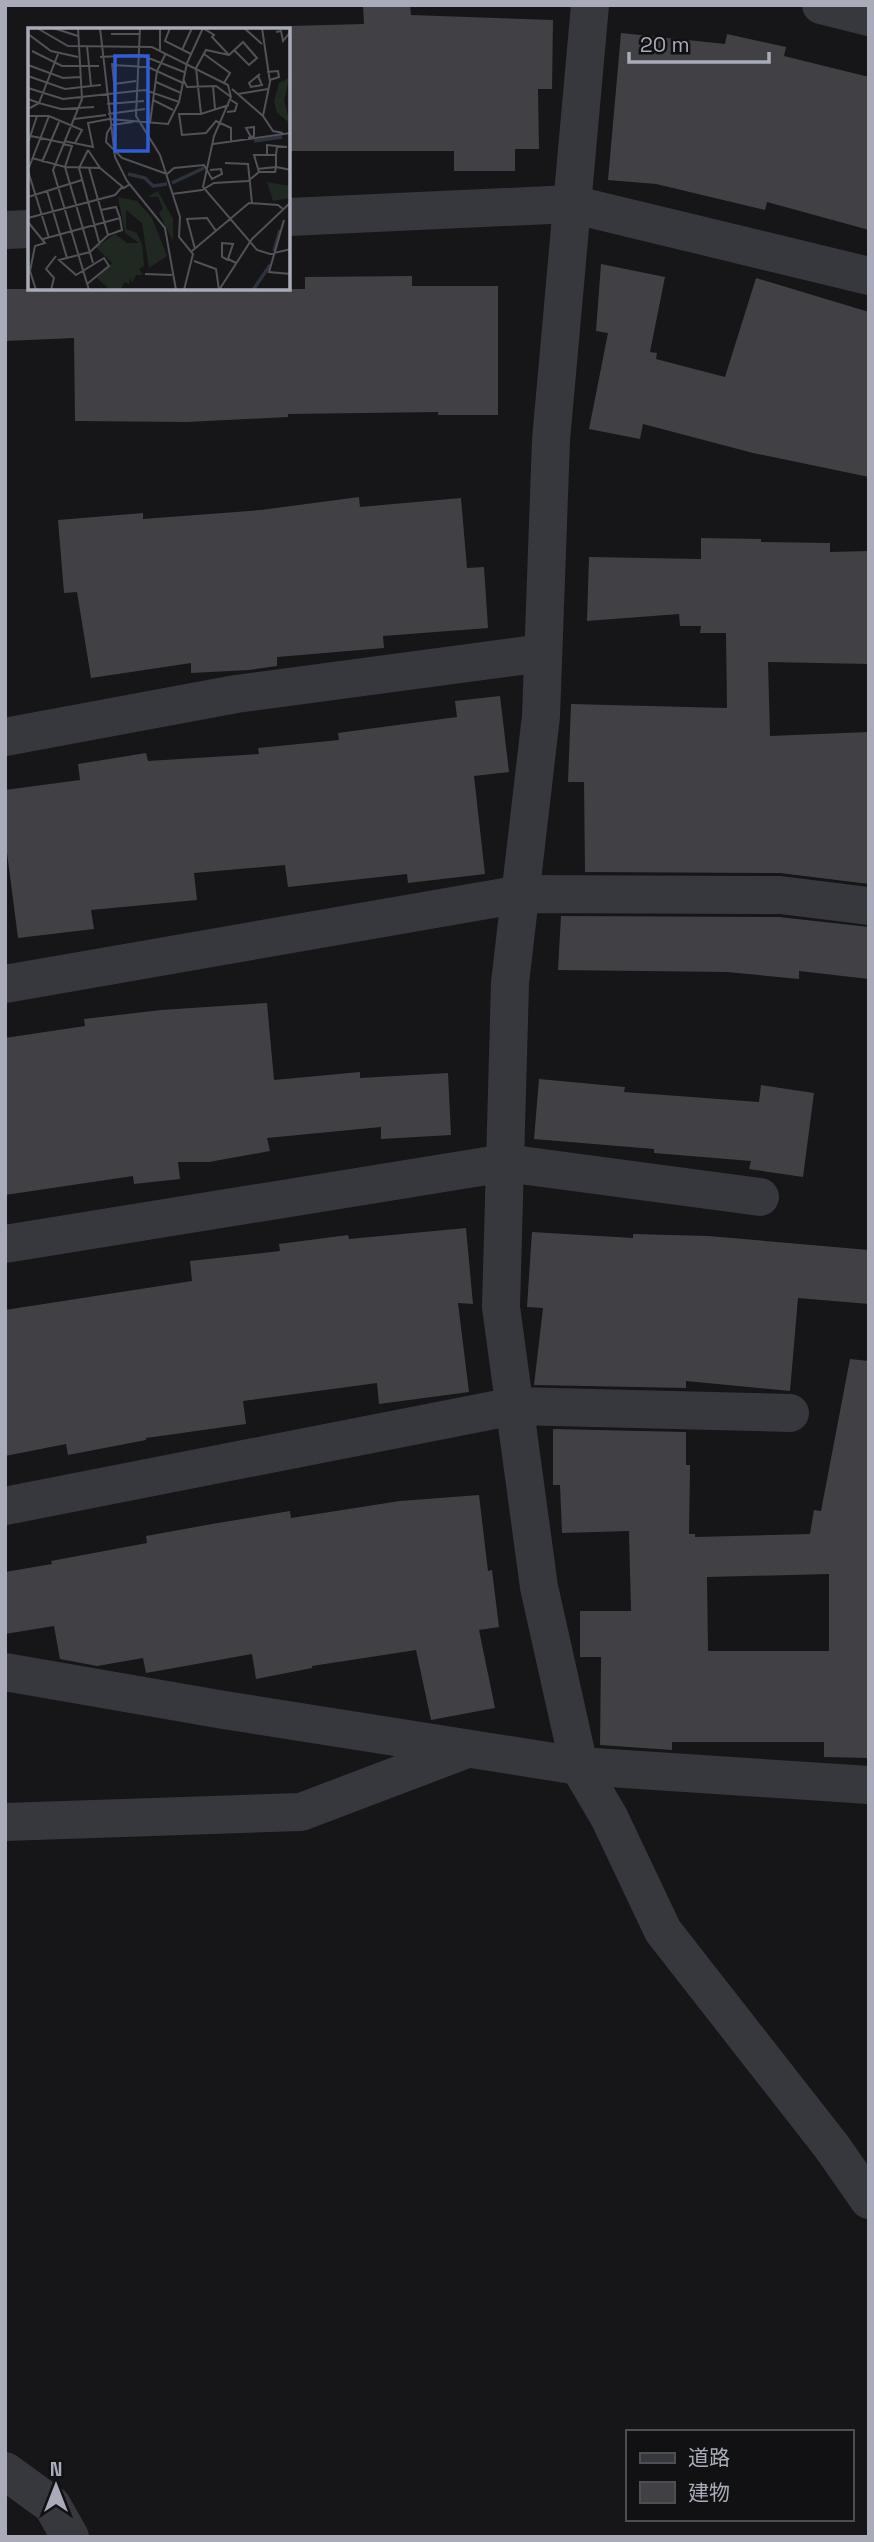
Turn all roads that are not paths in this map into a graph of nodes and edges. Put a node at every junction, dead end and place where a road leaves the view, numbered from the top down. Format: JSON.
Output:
{"nodes":[{"id":1,"x":590,"y":5,"type":"edge"},
{"id":2,"x":821,"y":5,"type":"edge"},
{"id":3,"x":869,"y":17,"type":"edge"},
{"id":4,"x":571,"y":204,"type":"junction"},
{"id":5,"x":290,"y":217,"type":"edge"},
{"id":6,"x":28,"y":229,"type":"edge"},
{"id":7,"x":5,"y":230,"type":"edge"},
{"id":8,"x":869,"y":276,"type":"edge"},
{"id":9,"x":543,"y":653,"type":"junction"},
{"id":10,"x":5,"y":737,"type":"edge"},
{"id":11,"x":521,"y":894,"type":"junction"},
{"id":12,"x":869,"y":906,"type":"edge"},
{"id":13,"x":5,"y":984,"type":"edge"},
{"id":14,"x":505,"y":1163,"type":"junction"},
{"id":15,"x":760,"y":1197,"type":"dead end"},
{"id":16,"x":5,"y":1244,"type":"edge"},
{"id":17,"x":514,"y":1406,"type":"junction"},
{"id":18,"x":790,"y":1413,"type":"dead end"},
{"id":19,"x":5,"y":1506,"type":"edge"},
{"id":20,"x":5,"y":1672,"type":"edge"},
{"id":21,"x":469,"y":1749,"type":"junction"},
{"id":22,"x":579,"y":1766,"type":"junction"},
{"id":23,"x":869,"y":1785,"type":"edge"},
{"id":24,"x":5,"y":1822,"type":"edge"},
{"id":25,"x":869,"y":2200,"type":"edge"},
{"id":26,"x":5,"y":2471,"type":"edge"},
{"id":27,"x":70,"y":2537,"type":"edge"}],
"edges":[{"from":1,"to":4,"type":"street"},
{"from":2,"to":3,"type":"street"},
{"from":4,"to":5,"type":"street"},
{"from":4,"to":8,"type":"street"},
{"from":4,"to":9,"type":"street"},
{"from":6,"to":7,"type":"street"},
{"from":9,"to":10,"type":"street"},
{"from":9,"to":11,"type":"street"},
{"from":11,"to":12,"type":"street"},
{"from":11,"to":13,"type":"street"},
{"from":11,"to":14,"type":"street"},
{"from":14,"to":15,"type":"street"},
{"from":14,"to":16,"type":"street"},
{"from":14,"to":17,"type":"street"},
{"from":17,"to":18,"type":"street"},
{"from":17,"to":19,"type":"street"},
{"from":17,"to":22,"type":"street"},
{"from":20,"to":21,"type":"street"},
{"from":21,"to":22,"type":"street"},
{"from":21,"to":24,"type":"street"},
{"from":22,"to":23,"type":"street"},
{"from":22,"to":25,"type":"street"},
{"from":26,"to":27,"type":"street"}]}
